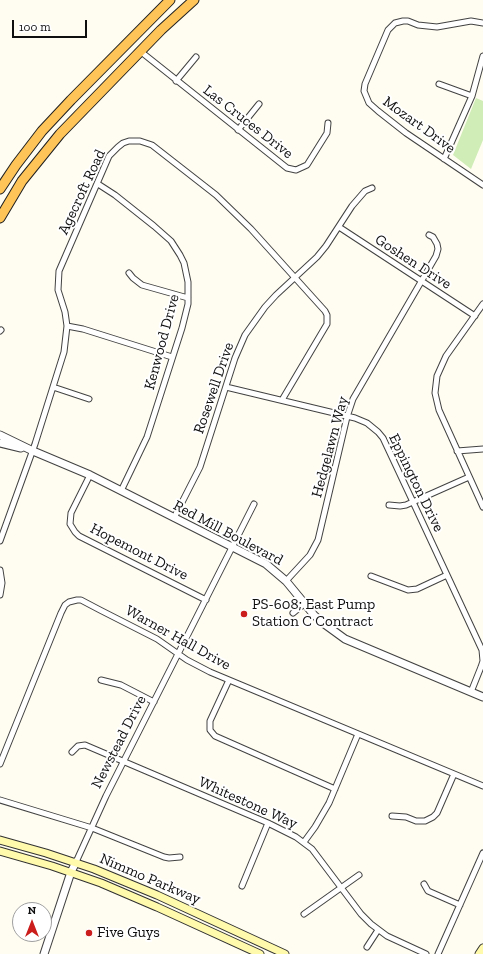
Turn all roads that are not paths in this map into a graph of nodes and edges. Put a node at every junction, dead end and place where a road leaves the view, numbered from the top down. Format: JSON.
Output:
{"nodes":[{"id":1,"x":170,"y":0,"type":"edge"},
{"id":2,"x":194,"y":0,"type":"edge"},
{"id":3,"x":483,"y":23,"type":"edge"},
{"id":4,"x":140,"y":51,"type":"junction"},
{"id":5,"x":483,"y":56,"type":"edge"},
{"id":6,"x":196,"y":57,"type":"dead end"},
{"id":7,"x":176,"y":80,"type":"junction"},
{"id":8,"x":439,"y":84,"type":"dead end"},
{"id":9,"x":472,"y":96,"type":"junction"},
{"id":10,"x":259,"y":104,"type":"dead end"},
{"id":11,"x":328,"y":123,"type":"dead end"},
{"id":12,"x":238,"y":130,"type":"junction"},
{"id":13,"x":444,"y":159,"type":"junction"},
{"id":14,"x":98,"y":184,"type":"junction"},
{"id":15,"x":483,"y":185,"type":"edge"},
{"id":16,"x":372,"y":188,"type":"dead end"},
{"id":17,"x":0,"y":189,"type":"edge"},
{"id":18,"x":0,"y":218,"type":"edge"},
{"id":19,"x":339,"y":228,"type":"junction"},
{"id":20,"x":429,"y":235,"type":"dead end"},
{"id":21,"x":129,"y":273,"type":"dead end"},
{"id":22,"x":295,"y":277,"type":"junction"},
{"id":23,"x":421,"y":282,"type":"junction"},
{"id":24,"x":188,"y":298,"type":"junction"},
{"id":25,"x":483,"y":304,"type":"edge"},
{"id":26,"x":475,"y":316,"type":"junction"},
{"id":27,"x":68,"y":326,"type":"junction"},
{"id":28,"x":172,"y":357,"type":"junction"},
{"id":29,"x":54,"y":387,"type":"junction"},
{"id":30,"x":226,"y":387,"type":"junction"},
{"id":31,"x":89,"y":399,"type":"dead end"},
{"id":32,"x":282,"y":400,"type":"junction"},
{"id":33,"x":347,"y":417,"type":"junction"},
{"id":34,"x":0,"y":435,"type":"edge"},
{"id":35,"x":0,"y":443,"type":"edge"},
{"id":36,"x":483,"y":449,"type":"edge"},
{"id":37,"x":32,"y":451,"type":"junction"},
{"id":38,"x":457,"y":451,"type":"junction"},
{"id":39,"x":90,"y":475,"type":"junction"},
{"id":40,"x":469,"y":477,"type":"junction"},
{"id":41,"x":121,"y":491,"type":"junction"},
{"id":42,"x":413,"y":502,"type":"junction"},
{"id":43,"x":254,"y":504,"type":"dead end"},
{"id":44,"x":389,"y":505,"type":"dead end"},
{"id":45,"x":483,"y":507,"type":"edge"},
{"id":46,"x":174,"y":518,"type":"junction"},
{"id":47,"x":0,"y":541,"type":"edge"},
{"id":48,"x":233,"y":548,"type":"junction"},
{"id":49,"x":0,"y":570,"type":"edge"},
{"id":50,"x":447,"y":575,"type":"junction"},
{"id":51,"x":371,"y":576,"type":"dead end"},
{"id":52,"x":286,"y":581,"type":"junction"},
{"id":53,"x":0,"y":595,"type":"edge"},
{"id":54,"x":206,"y":600,"type":"junction"},
{"id":55,"x":305,"y":603,"type":"junction"},
{"id":56,"x":293,"y":613,"type":"dead end"},
{"id":57,"x":178,"y":654,"type":"junction"},
{"id":58,"x":101,"y":680,"type":"dead end"},
{"id":59,"x":229,"y":680,"type":"junction"},
{"id":60,"x":471,"y":692,"type":"junction"},
{"id":61,"x":483,"y":697,"type":"edge"},
{"id":62,"x":154,"y":702,"type":"junction"},
{"id":63,"x":358,"y":734,"type":"junction"},
{"id":64,"x":72,"y":752,"type":"dead end"},
{"id":65,"x":124,"y":762,"type":"junction"},
{"id":66,"x":0,"y":764,"type":"edge"},
{"id":67,"x":454,"y":774,"type":"junction"},
{"id":68,"x":483,"y":786,"type":"edge"},
{"id":69,"x":335,"y":789,"type":"junction"},
{"id":70,"x":0,"y":800,"type":"edge"},
{"id":71,"x":392,"y":816,"type":"dead end"},
{"id":72,"x":268,"y":823,"type":"junction"},
{"id":73,"x":92,"y":828,"type":"junction"},
{"id":74,"x":0,"y":840,"type":"edge"},
{"id":75,"x":304,"y":842,"type":"junction"},
{"id":76,"x":0,"y":851,"type":"edge"},
{"id":77,"x":483,"y":853,"type":"edge"},
{"id":78,"x":180,"y":857,"type":"dead end"},
{"id":79,"x":76,"y":862,"type":"junction"},
{"id":80,"x":71,"y":872,"type":"junction"},
{"id":81,"x":358,"y":875,"type":"dead end"},
{"id":82,"x":424,"y":884,"type":"dead end"},
{"id":83,"x":242,"y":886,"type":"dead end"},
{"id":84,"x":341,"y":887,"type":"junction"},
{"id":85,"x":460,"y":905,"type":"junction"},
{"id":86,"x":304,"y":914,"type":"dead end"},
{"id":87,"x":378,"y":930,"type":"junction"},
{"id":88,"x":367,"y":947,"type":"dead end"},
{"id":89,"x":483,"y":948,"type":"edge"},
{"id":90,"x":44,"y":954,"type":"edge"},
{"id":91,"x":260,"y":954,"type":"edge"},
{"id":92,"x":284,"y":954,"type":"edge"},
{"id":93,"x":426,"y":954,"type":"edge"},
{"id":94,"x":438,"y":954,"type":"edge"},
{"id":95,"x":479,"y":954,"type":"edge"}],
"edges":[{"from":1,"to":17,"type":"highway"},
{"from":2,"to":4,"type":"highway"},
{"from":3,"to":13,"type":"street","name":"Mozart Drive"},
{"from":4,"to":7,"type":"street","name":"Las Cruces Drive"},
{"from":4,"to":18,"type":"highway"},
{"from":5,"to":9,"type":"street"},
{"from":6,"to":7,"type":"street"},
{"from":7,"to":12,"type":"street","name":"Las Cruces Drive"},
{"from":8,"to":9,"type":"street"},
{"from":9,"to":13,"type":"street"},
{"from":10,"to":12,"type":"street"},
{"from":11,"to":12,"type":"street","name":"Las Cruces Drive"},
{"from":13,"to":15,"type":"street","name":"Mozart Drive"},
{"from":14,"to":22,"type":"street","name":"Agecroft Road"},
{"from":14,"to":24,"type":"street","name":"Kenwood Drive"},
{"from":14,"to":27,"type":"street","name":"Agecroft Road"},
{"from":16,"to":19,"type":"street","name":"Rosewell Drive"},
{"from":19,"to":22,"type":"street","name":"Rosewell Drive"},
{"from":19,"to":23,"type":"street","name":"Goshen Drive"},
{"from":20,"to":23,"type":"street","name":"Hedgelawn Way"},
{"from":21,"to":24,"type":"street"},
{"from":22,"to":30,"type":"street","name":"Rosewell Drive"},
{"from":22,"to":32,"type":"street","name":"Agecroft Road"},
{"from":23,"to":26,"type":"street","name":"Goshen Drive"},
{"from":23,"to":33,"type":"street","name":"Hedgelawn Way"},
{"from":24,"to":28,"type":"street","name":"Kenwood Drive"},
{"from":25,"to":26,"type":"street"},
{"from":26,"to":38,"type":"street"},
{"from":27,"to":28,"type":"street"},
{"from":27,"to":29,"type":"street","name":"Agecroft Road"},
{"from":28,"to":41,"type":"street","name":"Kenwood Drive"},
{"from":29,"to":31,"type":"street"},
{"from":29,"to":37,"type":"street","name":"Agecroft Road"},
{"from":30,"to":32,"type":"street","name":"Eppington Drive"},
{"from":30,"to":46,"type":"street","name":"Rosewell Drive"},
{"from":32,"to":33,"type":"street","name":"Eppington Drive"},
{"from":33,"to":42,"type":"street","name":"Eppington Drive"},
{"from":33,"to":52,"type":"street","name":"Hedgelawn Way"},
{"from":34,"to":37,"type":"street","name":"Red Mill Boulevard"},
{"from":35,"to":37,"type":"street","name":"Red Mill Boulevard"},
{"from":36,"to":38,"type":"street"},
{"from":37,"to":39,"type":"street","name":"Red Mill Boulevard"},
{"from":37,"to":47,"type":"street","name":"Agecroft Road"},
{"from":38,"to":40,"type":"street"},
{"from":39,"to":41,"type":"street","name":"Red Mill Boulevard"},
{"from":39,"to":54,"type":"street","name":"Hopemont Drive"},
{"from":40,"to":42,"type":"street"},
{"from":40,"to":45,"type":"street"},
{"from":41,"to":46,"type":"street","name":"Red Mill Boulevard"},
{"from":42,"to":44,"type":"street"},
{"from":42,"to":50,"type":"street","name":"Eppington Drive"},
{"from":43,"to":48,"type":"street","name":"Newstead Drive"},
{"from":46,"to":48,"type":"street","name":"Red Mill Boulevard"},
{"from":48,"to":52,"type":"street","name":"Red Mill Boulevard"},
{"from":48,"to":54,"type":"street","name":"Newstead Drive"},
{"from":49,"to":53,"type":"street"},
{"from":50,"to":51,"type":"street"},
{"from":50,"to":60,"type":"street","name":"Eppington Drive"},
{"from":52,"to":55,"type":"street","name":"Red Mill Boulevard"},
{"from":54,"to":57,"type":"street","name":"Newstead Drive"},
{"from":55,"to":56,"type":"street"},
{"from":55,"to":60,"type":"street","name":"Red Mill Boulevard"},
{"from":57,"to":59,"type":"street","name":"Warner Hall Drive"},
{"from":57,"to":62,"type":"street","name":"Newstead Drive"},
{"from":57,"to":66,"type":"street","name":"Warner Hall Drive"},
{"from":58,"to":62,"type":"street"},
{"from":59,"to":63,"type":"street","name":"Warner Hall Drive"},
{"from":59,"to":69,"type":"street"},
{"from":60,"to":61,"type":"street","name":"Red Mill Boulevard"},
{"from":62,"to":65,"type":"street","name":"Newstead Drive"},
{"from":63,"to":67,"type":"street","name":"Warner Hall Drive"},
{"from":63,"to":69,"type":"street"},
{"from":64,"to":65,"type":"street","name":"Whitestone Way"},
{"from":65,"to":72,"type":"street","name":"Whitestone Way"},
{"from":65,"to":73,"type":"street","name":"Newstead Drive"},
{"from":67,"to":68,"type":"street","name":"Warner Hall Drive"},
{"from":67,"to":71,"type":"street"},
{"from":69,"to":75,"type":"street"},
{"from":70,"to":73,"type":"street"},
{"from":72,"to":75,"type":"street","name":"Whitestone Way"},
{"from":72,"to":83,"type":"street"},
{"from":73,"to":78,"type":"street"},
{"from":73,"to":79,"type":"street","name":"Newstead Drive"},
{"from":74,"to":79,"type":"main road","name":"Nimmo Parkway"},
{"from":75,"to":84,"type":"street","name":"Whitestone Way"},
{"from":76,"to":80,"type":"main road","name":"Nimmo Parkway"},
{"from":77,"to":85,"type":"street"},
{"from":79,"to":80,"type":"street","name":"Newstead Drive"},
{"from":79,"to":92,"type":"main road","name":"Nimmo Parkway"},
{"from":80,"to":90,"type":"street","name":"Newstead Drive"},
{"from":80,"to":91,"type":"main road","name":"Nimmo Parkway"},
{"from":81,"to":84,"type":"street"},
{"from":82,"to":85,"type":"street"},
{"from":84,"to":86,"type":"street"},
{"from":84,"to":87,"type":"street","name":"Whitestone Way"},
{"from":85,"to":94,"type":"street"},
{"from":87,"to":88,"type":"street"},
{"from":87,"to":93,"type":"street","name":"Whitestone Way"},
{"from":89,"to":95,"type":"main road"}]}
